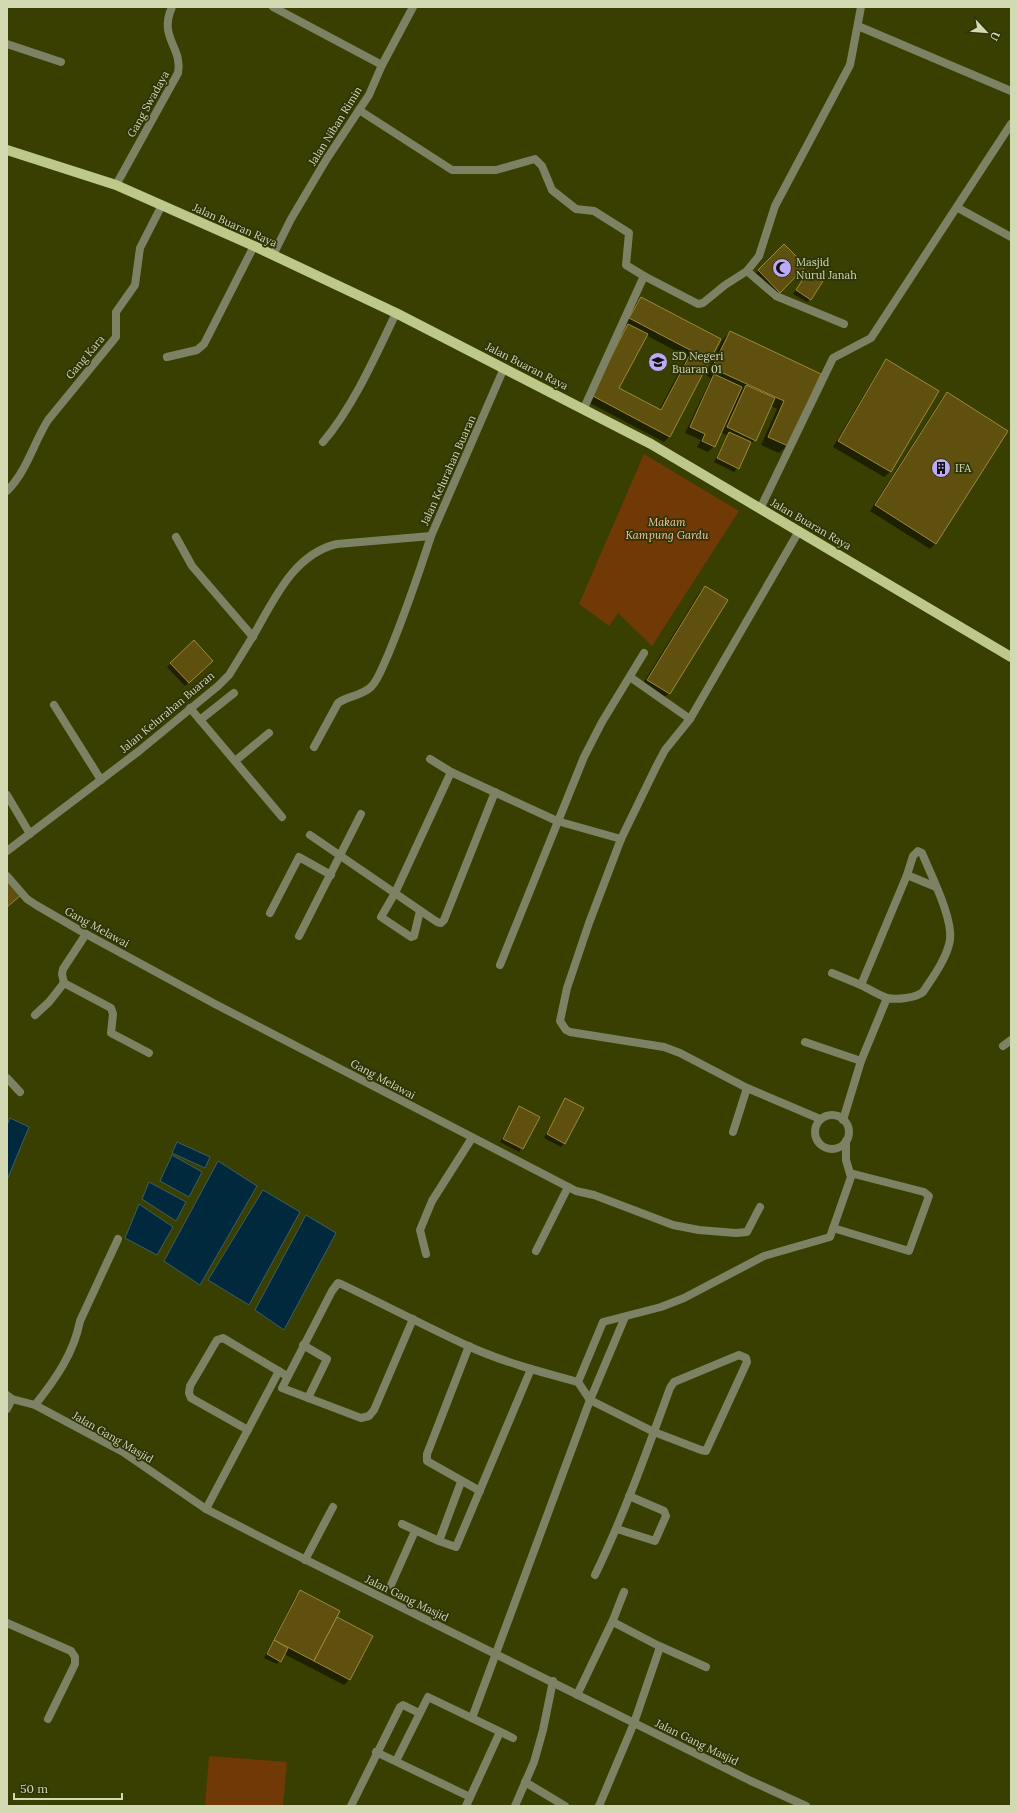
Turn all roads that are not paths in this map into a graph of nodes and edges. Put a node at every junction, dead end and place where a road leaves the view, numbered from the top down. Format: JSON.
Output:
{"nodes":[{"id":1,"x":172,"y":7,"type":"edge"},
{"id":2,"x":273,"y":7,"type":"edge"},
{"id":3,"x":413,"y":7,"type":"edge"},
{"id":4,"x":861,"y":7,"type":"edge"},
{"id":5,"x":858,"y":26,"type":"junction"},
{"id":6,"x":7,"y":44,"type":"edge"},
{"id":7,"x":61,"y":62,"type":"dead end"},
{"id":8,"x":382,"y":65,"type":"junction"},
{"id":9,"x":1011,"y":91,"type":"edge"},
{"id":10,"x":359,"y":110,"type":"junction"},
{"id":11,"x":1011,"y":124,"type":"edge"},
{"id":12,"x":7,"y":150,"type":"edge"},
{"id":13,"x":116,"y":185,"type":"junction"},
{"id":14,"x":162,"y":205,"type":"junction"},
{"id":15,"x":958,"y":208,"type":"junction"},
{"id":16,"x":1011,"y":237,"type":"edge"},
{"id":17,"x":254,"y":246,"type":"junction"},
{"id":18,"x":273,"y":255,"type":"junction"},
{"id":19,"x":748,"y":271,"type":"junction"},
{"id":20,"x":644,"y":276,"type":"junction"},
{"id":21,"x":396,"y":313,"type":"junction"},
{"id":22,"x":844,"y":324,"type":"dead end"},
{"id":23,"x":167,"y":357,"type":"dead end"},
{"id":24,"x":504,"y":368,"type":"junction"},
{"id":25,"x":584,"y":408,"type":"junction"},
{"id":26,"x":323,"y":442,"type":"dead end"},
{"id":27,"x":7,"y":491,"type":"edge"},
{"id":28,"x":760,"y":509,"type":"junction"},
{"id":29,"x":799,"y":531,"type":"junction"},
{"id":30,"x":431,"y":536,"type":"junction"},
{"id":31,"x":176,"y":537,"type":"dead end"},
{"id":32,"x":253,"y":637,"type":"junction"},
{"id":33,"x":644,"y":653,"type":"dead end"},
{"id":34,"x":1011,"y":657,"type":"edge"},
{"id":35,"x":630,"y":677,"type":"junction"},
{"id":36,"x":234,"y":693,"type":"dead end"},
{"id":37,"x":54,"y":705,"type":"dead end"},
{"id":38,"x":190,"y":708,"type":"junction"},
{"id":39,"x":690,"y":719,"type":"junction"},
{"id":40,"x":200,"y":720,"type":"junction"},
{"id":41,"x":269,"y":733,"type":"dead end"},
{"id":42,"x":314,"y":747,"type":"dead end"},
{"id":43,"x":430,"y":759,"type":"dead end"},
{"id":44,"x":235,"y":761,"type":"junction"},
{"id":45,"x":451,"y":772,"type":"junction"},
{"id":46,"x":101,"y":780,"type":"junction"},
{"id":47,"x":495,"y":792,"type":"junction"},
{"id":48,"x":7,"y":795,"type":"edge"},
{"id":49,"x":361,"y":814,"type":"dead end"},
{"id":50,"x":282,"y":817,"type":"dead end"},
{"id":51,"x":557,"y":821,"type":"junction"},
{"id":52,"x":30,"y":834,"type":"junction"},
{"id":53,"x":310,"y":835,"type":"dead end"},
{"id":54,"x":621,"y":839,"type":"junction"},
{"id":55,"x":7,"y":851,"type":"edge"},
{"id":56,"x":340,"y":856,"type":"junction"},
{"id":57,"x":331,"y":875,"type":"junction"},
{"id":58,"x":907,"y":875,"type":"junction"},
{"id":59,"x":7,"y":876,"type":"edge"},
{"id":60,"x":936,"y":887,"type":"junction"},
{"id":61,"x":395,"y":892,"type":"junction"},
{"id":62,"x":420,"y":911,"type":"junction"},
{"id":63,"x":270,"y":913,"type":"dead end"},
{"id":64,"x":86,"y":934,"type":"junction"},
{"id":65,"x":299,"y":936,"type":"dead end"},
{"id":66,"x":500,"y":965,"type":"dead end"},
{"id":67,"x":832,"y":973,"type":"dead end"},
{"id":68,"x":64,"y":983,"type":"junction"},
{"id":69,"x":861,"y":985,"type":"junction"},
{"id":70,"x":887,"y":998,"type":"junction"},
{"id":71,"x":35,"y":1015,"type":"dead end"},
{"id":72,"x":1011,"y":1040,"type":"edge"},
{"id":73,"x":805,"y":1042,"type":"dead end"},
{"id":74,"x":1004,"y":1046,"type":"dead end"},
{"id":75,"x":149,"y":1053,"type":"dead end"},
{"id":76,"x":861,"y":1061,"type":"junction"},
{"id":77,"x":7,"y":1078,"type":"edge"},
{"id":78,"x":747,"y":1088,"type":"junction"},
{"id":79,"x":20,"y":1092,"type":"dead end"},
{"id":80,"x":820,"y":1119,"type":"junction"},
{"id":81,"x":843,"y":1120,"type":"junction"},
{"id":82,"x":732,"y":1132,"type":"dead end"},
{"id":83,"x":472,"y":1138,"type":"junction"},
{"id":84,"x":846,"y":1141,"type":"junction"},
{"id":85,"x":850,"y":1173,"type":"junction"},
{"id":86,"x":568,"y":1187,"type":"junction"},
{"id":87,"x":760,"y":1207,"type":"dead end"},
{"id":88,"x":833,"y":1228,"type":"junction"},
{"id":89,"x":118,"y":1239,"type":"dead end"},
{"id":90,"x":536,"y":1251,"type":"dead end"},
{"id":91,"x":426,"y":1254,"type":"dead end"},
{"id":92,"x":625,"y":1316,"type":"junction"},
{"id":93,"x":413,"y":1319,"type":"junction"},
{"id":94,"x":303,"y":1346,"type":"junction"},
{"id":95,"x":469,"y":1346,"type":"junction"},
{"id":96,"x":530,"y":1369,"type":"junction"},
{"id":97,"x":279,"y":1371,"type":"junction"},
{"id":98,"x":287,"y":1376,"type":"junction"},
{"id":99,"x":578,"y":1382,"type":"junction"},
{"id":100,"x":10,"y":1397,"type":"edge"},
{"id":101,"x":308,"y":1398,"type":"junction"},
{"id":102,"x":590,"y":1400,"type":"junction"},
{"id":103,"x":35,"y":1405,"type":"junction"},
{"id":104,"x":7,"y":1408,"type":"edge"},
{"id":105,"x":248,"y":1430,"type":"junction"},
{"id":106,"x":654,"y":1432,"type":"junction"},
{"id":107,"x":461,"y":1482,"type":"junction"},
{"id":108,"x":480,"y":1491,"type":"junction"},
{"id":109,"x":629,"y":1496,"type":"junction"},
{"id":110,"x":333,"y":1507,"type":"dead end"},
{"id":111,"x":206,"y":1509,"type":"junction"},
{"id":112,"x":402,"y":1524,"type":"dead end"},
{"id":113,"x":617,"y":1529,"type":"junction"},
{"id":114,"x":415,"y":1531,"type":"junction"},
{"id":115,"x":439,"y":1541,"type":"junction"},
{"id":116,"x":305,"y":1560,"type":"junction"},
{"id":117,"x":595,"y":1575,"type":"dead end"},
{"id":118,"x":391,"y":1585,"type":"dead end"},
{"id":119,"x":624,"y":1592,"type":"dead end"},
{"id":120,"x":613,"y":1622,"type":"junction"},
{"id":121,"x":7,"y":1623,"type":"edge"},
{"id":122,"x":660,"y":1647,"type":"junction"},
{"id":123,"x":496,"y":1654,"type":"junction"},
{"id":124,"x":706,"y":1668,"type":"dead end"},
{"id":125,"x":553,"y":1681,"type":"junction"},
{"id":126,"x":577,"y":1695,"type":"junction"},
{"id":127,"x":419,"y":1713,"type":"junction"},
{"id":128,"x":472,"y":1718,"type":"junction"},
{"id":129,"x":48,"y":1719,"type":"dead end"},
{"id":130,"x":634,"y":1723,"type":"junction"},
{"id":131,"x":500,"y":1732,"type":"junction"},
{"id":132,"x":512,"y":1738,"type":"dead end"},
{"id":133,"x":376,"y":1752,"type":"junction"},
{"id":134,"x":396,"y":1761,"type":"junction"},
{"id":135,"x":525,"y":1782,"type":"junction"},
{"id":136,"x":470,"y":1797,"type":"junction"},
{"id":137,"x":351,"y":1806,"type":"edge"},
{"id":138,"x":466,"y":1806,"type":"edge"},
{"id":139,"x":514,"y":1806,"type":"edge"},
{"id":140,"x":565,"y":1806,"type":"edge"},
{"id":141,"x":599,"y":1806,"type":"edge"},
{"id":142,"x":806,"y":1806,"type":"edge"}],
"edges":[{"from":1,"to":13,"type":"street","name":"Gang Swadaya"},
{"from":2,"to":8,"type":"street"},
{"from":3,"to":8,"type":"street","name":"Jalan Niban Rimin"},
{"from":4,"to":5,"type":"street"},
{"from":5,"to":9,"type":"street"},
{"from":5,"to":19,"type":"street"},
{"from":6,"to":7,"type":"street"},
{"from":8,"to":10,"type":"street","name":"Jalan Niban Rimin"},
{"from":10,"to":18,"type":"street","name":"Jalan Niban Rimin"},
{"from":10,"to":20,"type":"street"},
{"from":11,"to":15,"type":"street"},
{"from":12,"to":13,"type":"main road","name":"Jalan Buaran Raya"},
{"from":13,"to":14,"type":"main road","name":"Jalan Buaran Raya"},
{"from":14,"to":17,"type":"main road","name":"Jalan Buaran Raya"},
{"from":14,"to":27,"type":"street","name":"Gang Kara"},
{"from":15,"to":16,"type":"street"},
{"from":15,"to":28,"type":"street"},
{"from":17,"to":18,"type":"main road","name":"Jalan Buaran Raya"},
{"from":17,"to":23,"type":"street"},
{"from":18,"to":21,"type":"main road","name":"Jalan Buaran Raya"},
{"from":19,"to":20,"type":"street"},
{"from":19,"to":22,"type":"street"},
{"from":20,"to":25,"type":"street"},
{"from":21,"to":24,"type":"main road","name":"Jalan Buaran Raya"},
{"from":21,"to":26,"type":"street"},
{"from":24,"to":25,"type":"main road","name":"Jalan Buaran Raya"},
{"from":24,"to":30,"type":"street","name":"Jalan Kelurahan Buaran"},
{"from":25,"to":28,"type":"main road","name":"Jalan Buaran Raya"},
{"from":28,"to":29,"type":"main road","name":"Jalan Buaran Raya"},
{"from":29,"to":34,"type":"main road","name":"Jalan Buaran Raya"},
{"from":29,"to":39,"type":"street"},
{"from":30,"to":32,"type":"street","name":"Jalan Kelurahan Buaran"},
{"from":30,"to":42,"type":"street"},
{"from":31,"to":32,"type":"street"},
{"from":32,"to":38,"type":"street","name":"Jalan Kelurahan Buaran"},
{"from":33,"to":35,"type":"street"},
{"from":35,"to":39,"type":"street"},
{"from":35,"to":51,"type":"street"},
{"from":36,"to":40,"type":"street"},
{"from":37,"to":46,"type":"street"},
{"from":38,"to":40,"type":"street"},
{"from":38,"to":46,"type":"street","name":"Jalan Kelurahan Buaran"},
{"from":39,"to":54,"type":"street"},
{"from":40,"to":44,"type":"street"},
{"from":41,"to":44,"type":"street"},
{"from":43,"to":45,"type":"street"},
{"from":44,"to":50,"type":"street"},
{"from":45,"to":47,"type":"street"},
{"from":45,"to":61,"type":"street"},
{"from":46,"to":52,"type":"street","name":"Jalan Kelurahan Buaran"},
{"from":47,"to":51,"type":"street"},
{"from":47,"to":62,"type":"street"},
{"from":48,"to":52,"type":"street"},
{"from":49,"to":56,"type":"street"},
{"from":51,"to":54,"type":"street"},
{"from":51,"to":66,"type":"street"},
{"from":52,"to":55,"type":"street","name":"Jalan Kelurahan Buaran"},
{"from":53,"to":56,"type":"street"},
{"from":54,"to":78,"type":"street"},
{"from":56,"to":57,"type":"street"},
{"from":56,"to":61,"type":"street"},
{"from":57,"to":63,"type":"street"},
{"from":57,"to":65,"type":"street"},
{"from":58,"to":60,"type":"street"},
{"from":58,"to":60,"type":"street"},
{"from":58,"to":69,"type":"street"},
{"from":59,"to":64,"type":"street","name":"Gang Melawai"},
{"from":60,"to":70,"type":"street"},
{"from":61,"to":62,"type":"street"},
{"from":61,"to":62,"type":"street"},
{"from":64,"to":68,"type":"street"},
{"from":64,"to":83,"type":"street","name":"Gang Melawai"},
{"from":67,"to":69,"type":"street"},
{"from":68,"to":71,"type":"street"},
{"from":68,"to":75,"type":"street"},
{"from":69,"to":70,"type":"street"},
{"from":70,"to":76,"type":"street"},
{"from":72,"to":74,"type":"street"},
{"from":73,"to":76,"type":"street"},
{"from":76,"to":81,"type":"street"},
{"from":77,"to":79,"type":"street"},
{"from":78,"to":80,"type":"street"},
{"from":78,"to":82,"type":"street"},
{"from":80,"to":81,"type":"street"},
{"from":80,"to":84,"type":"street"},
{"from":81,"to":84,"type":"street"},
{"from":83,"to":86,"type":"street","name":"Gang Melawai"},
{"from":83,"to":91,"type":"street"},
{"from":84,"to":85,"type":"street"},
{"from":85,"to":88,"type":"street"},
{"from":85,"to":88,"type":"street"},
{"from":86,"to":87,"type":"street","name":"Gang Melawai"},
{"from":86,"to":90,"type":"street"},
{"from":88,"to":92,"type":"street"},
{"from":89,"to":103,"type":"street"},
{"from":92,"to":99,"type":"street"},
{"from":92,"to":102,"type":"street"},
{"from":93,"to":94,"type":"street"},
{"from":93,"to":95,"type":"street"},
{"from":93,"to":101,"type":"street"},
{"from":94,"to":98,"type":"street"},
{"from":94,"to":101,"type":"street"},
{"from":95,"to":96,"type":"street"},
{"from":95,"to":107,"type":"street"},
{"from":96,"to":99,"type":"street"},
{"from":96,"to":108,"type":"street"},
{"from":97,"to":98,"type":"street"},
{"from":97,"to":105,"type":"street"},
{"from":97,"to":105,"type":"street"},
{"from":98,"to":101,"type":"street"},
{"from":99,"to":102,"type":"street"},
{"from":100,"to":103,"type":"street","name":"Jalan Gang Masjid"},
{"from":100,"to":104,"type":"street"},
{"from":102,"to":106,"type":"street"},
{"from":102,"to":123,"type":"street"},
{"from":103,"to":111,"type":"street","name":"Jalan Gang Masjid"},
{"from":105,"to":111,"type":"street"},
{"from":106,"to":106,"type":"street"},
{"from":106,"to":109,"type":"street"},
{"from":107,"to":108,"type":"street"},
{"from":107,"to":115,"type":"street"},
{"from":108,"to":115,"type":"street"},
{"from":109,"to":113,"type":"street"},
{"from":109,"to":113,"type":"street"},
{"from":110,"to":116,"type":"street"},
{"from":111,"to":116,"type":"street","name":"Jalan Gang Masjid"},
{"from":112,"to":114,"type":"street"},
{"from":113,"to":117,"type":"street"},
{"from":114,"to":115,"type":"street"},
{"from":114,"to":118,"type":"street"},
{"from":116,"to":123,"type":"street","name":"Jalan Gang Masjid"},
{"from":119,"to":120,"type":"street"},
{"from":120,"to":122,"type":"street"},
{"from":120,"to":126,"type":"street"},
{"from":121,"to":129,"type":"street"},
{"from":122,"to":124,"type":"street"},
{"from":122,"to":130,"type":"street"},
{"from":123,"to":125,"type":"street","name":"Jalan Gang Masjid"},
{"from":123,"to":128,"type":"street"},
{"from":125,"to":126,"type":"street","name":"Jalan Gang Masjid"},
{"from":125,"to":135,"type":"street"},
{"from":126,"to":130,"type":"street","name":"Jalan Gang Masjid"},
{"from":127,"to":128,"type":"street"},
{"from":127,"to":133,"type":"street"},
{"from":127,"to":134,"type":"street"},
{"from":128,"to":131,"type":"street"},
{"from":130,"to":141,"type":"street"},
{"from":130,"to":142,"type":"street","name":"Jalan Gang Masjid"},
{"from":131,"to":132,"type":"street"},
{"from":131,"to":136,"type":"street"},
{"from":133,"to":134,"type":"street"},
{"from":133,"to":137,"type":"street"},
{"from":134,"to":136,"type":"street"},
{"from":135,"to":139,"type":"street"},
{"from":135,"to":140,"type":"street"},
{"from":136,"to":138,"type":"street"}]}
